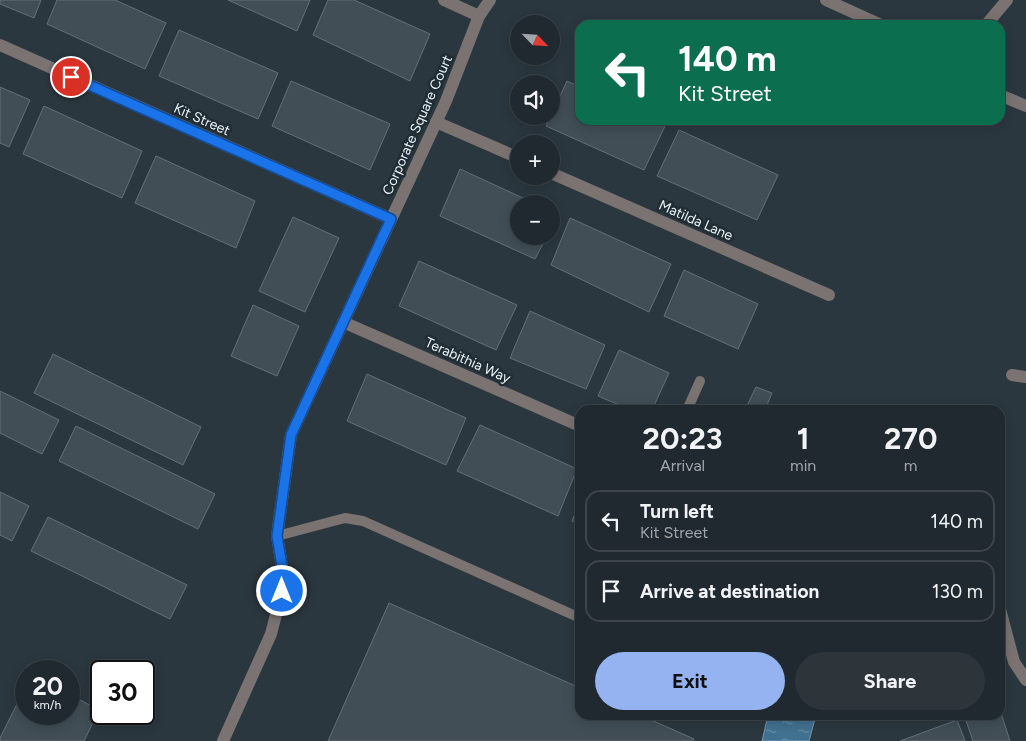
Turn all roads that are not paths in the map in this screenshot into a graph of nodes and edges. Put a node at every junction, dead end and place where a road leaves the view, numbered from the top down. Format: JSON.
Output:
{"nodes":[{"id":1,"x":444,"y":0,"type":"edge"},
{"id":2,"x":490,"y":0,"type":"edge"},
{"id":3,"x":826,"y":0,"type":"edge"},
{"id":4,"x":1006,"y":0,"type":"edge"},
{"id":5,"x":479,"y":16,"type":"junction"},
{"id":6,"x":870,"y":20,"type":"edge"},
{"id":7,"x":990,"y":20,"type":"edge"},
{"id":8,"x":0,"y":46,"type":"edge"},
{"id":9,"x":1005,"y":97,"type":"edge"},
{"id":10,"x":1026,"y":106,"type":"edge"},
{"id":11,"x":436,"y":122,"type":"junction"},
{"id":12,"x":510,"y":154,"type":"edge"},
{"id":13,"x":560,"y":177,"type":"edge"},
{"id":14,"x":391,"y":219,"type":"junction"},
{"id":15,"x":829,"y":295,"type":"dead end"},
{"id":16,"x":343,"y":322,"type":"junction"},
{"id":17,"x":1012,"y":375,"type":"dead end"},
{"id":18,"x":1026,"y":377,"type":"edge"},
{"id":19,"x":700,"y":381,"type":"dead end"},
{"id":20,"x":689,"y":405,"type":"edge"},
{"id":21,"x":575,"y":424,"type":"edge"},
{"id":22,"x":277,"y":536,"type":"junction"},
{"id":23,"x":575,"y":616,"type":"edge"},
{"id":24,"x":1005,"y":628,"type":"edge"},
{"id":25,"x":1026,"y":680,"type":"edge"},
{"id":26,"x":223,"y":741,"type":"edge"}],
"edges":[{"from":1,"to":5,"type":"street"},
{"from":2,"to":5,"type":"street","name":"Corporate Square Court"},
{"from":3,"to":6,"type":"street"},
{"from":4,"to":7,"type":"street"},
{"from":5,"to":11,"type":"street","name":"Corporate Square Court"},
{"from":8,"to":14,"type":"street","name":"Kit Street"},
{"from":9,"to":10,"type":"street"},
{"from":11,"to":12,"type":"street"},
{"from":11,"to":14,"type":"street","name":"Corporate Square Court"},
{"from":13,"to":15,"type":"street","name":"Matilda Lane"},
{"from":14,"to":16,"type":"street","name":"Corporate Square Court"},
{"from":16,"to":21,"type":"street","name":"Terabithia Way"},
{"from":16,"to":22,"type":"street","name":"Corporate Square Court"},
{"from":17,"to":18,"type":"street"},
{"from":19,"to":20,"type":"lane"},
{"from":22,"to":23,"type":"lane"},
{"from":22,"to":26,"type":"street","name":"Corporate Square Court"},
{"from":24,"to":25,"type":"street"}]}
